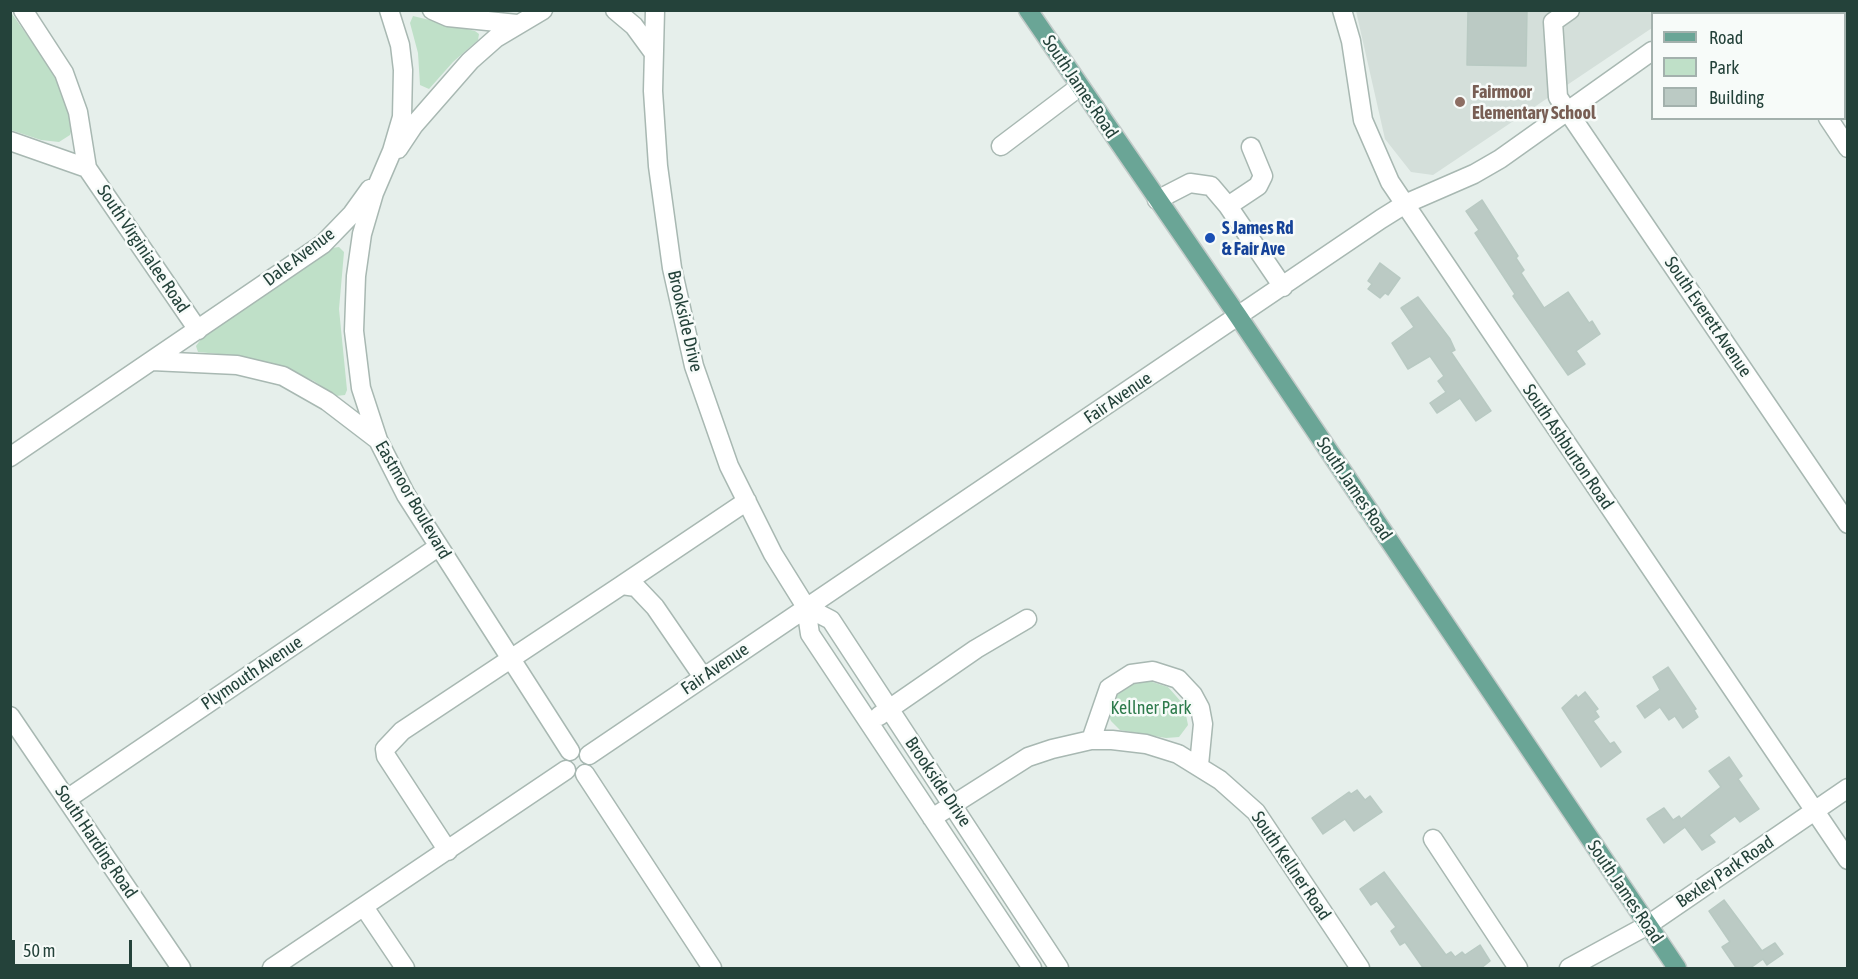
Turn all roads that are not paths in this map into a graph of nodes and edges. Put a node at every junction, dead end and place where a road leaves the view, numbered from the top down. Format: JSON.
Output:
{"nodes":[{"id":1,"x":23,"y":10,"type":"edge"},
{"id":2,"x":389,"y":10,"type":"edge"},
{"id":3,"x":432,"y":10,"type":"edge"},
{"id":4,"x":543,"y":10,"type":"edge"},
{"id":5,"x":615,"y":10,"type":"edge"},
{"id":6,"x":655,"y":10,"type":"edge"},
{"id":7,"x":1028,"y":10,"type":"edge"},
{"id":8,"x":1342,"y":10,"type":"edge"},
{"id":9,"x":1570,"y":10,"type":"edge"},
{"id":10,"x":517,"y":24,"type":"junction"},
{"id":11,"x":653,"y":52,"type":"junction"},
{"id":12,"x":1651,"y":52,"type":"edge"},
{"id":13,"x":1079,"y":87,"type":"junction"},
{"id":14,"x":1568,"y":110,"type":"junction"},
{"id":15,"x":1829,"y":120,"type":"edge"},
{"id":16,"x":10,"y":141,"type":"edge"},
{"id":17,"x":1001,"y":146,"type":"dead end"},
{"id":18,"x":1251,"y":147,"type":"dead end"},
{"id":19,"x":1848,"y":148,"type":"edge"},
{"id":20,"x":386,"y":166,"type":"junction"},
{"id":21,"x":87,"y":168,"type":"junction"},
{"id":22,"x":1157,"y":200,"type":"junction"},
{"id":23,"x":1405,"y":204,"type":"junction"},
{"id":24,"x":1228,"y":206,"type":"junction"},
{"id":25,"x":1283,"y":287,"type":"junction"},
{"id":26,"x":1238,"y":316,"type":"junction"},
{"id":27,"x":198,"y":330,"type":"junction"},
{"id":28,"x":152,"y":362,"type":"junction"},
{"id":29,"x":378,"y":440,"type":"junction"},
{"id":30,"x":11,"y":457,"type":"edge"},
{"id":31,"x":747,"y":501,"type":"junction"},
{"id":32,"x":1848,"y":524,"type":"edge"},
{"id":33,"x":438,"y":547,"type":"junction"},
{"id":34,"x":622,"y":585,"type":"junction"},
{"id":35,"x":807,"y":607,"type":"junction"},
{"id":36,"x":1027,"y":619,"type":"dead end"},
{"id":37,"x":511,"y":659,"type":"junction"},
{"id":38,"x":703,"y":677,"type":"junction"},
{"id":39,"x":888,"y":710,"type":"junction"},
{"id":40,"x":10,"y":716,"type":"edge"},
{"id":41,"x":868,"y":723,"type":"junction"},
{"id":42,"x":1091,"y":740,"type":"junction"},
{"id":43,"x":570,"y":751,"type":"junction"},
{"id":44,"x":589,"y":754,"type":"junction"},
{"id":45,"x":1200,"y":765,"type":"junction"},
{"id":46,"x":566,"y":770,"type":"junction"},
{"id":47,"x":585,"y":774,"type":"junction"},
{"id":48,"x":1848,"y":788,"type":"edge"},
{"id":49,"x":67,"y":799,"type":"junction"},
{"id":50,"x":953,"y":804,"type":"junction"},
{"id":51,"x":1814,"y":811,"type":"junction"},
{"id":52,"x":932,"y":818,"type":"junction"},
{"id":53,"x":1433,"y":839,"type":"dead end"},
{"id":54,"x":448,"y":851,"type":"junction"},
{"id":55,"x":1848,"y":860,"type":"edge"},
{"id":56,"x":1016,"y":904,"type":"junction"},
{"id":57,"x":364,"y":907,"type":"junction"},
{"id":58,"x":997,"y":916,"type":"junction"},
{"id":59,"x":1648,"y":925,"type":"junction"},
{"id":60,"x":182,"y":969,"type":"edge"},
{"id":61,"x":272,"y":969,"type":"edge"},
{"id":62,"x":405,"y":969,"type":"edge"},
{"id":63,"x":712,"y":969,"type":"edge"},
{"id":64,"x":1032,"y":969,"type":"edge"},
{"id":65,"x":1059,"y":969,"type":"edge"},
{"id":66,"x":1360,"y":969,"type":"edge"},
{"id":67,"x":1518,"y":969,"type":"edge"},
{"id":68,"x":1569,"y":969,"type":"edge"},
{"id":69,"x":1677,"y":969,"type":"edge"}],
"edges":[{"from":1,"to":21,"type":"street","name":"South Virginialee Road"},
{"from":2,"to":20,"type":"street","name":"Eastmoor Boulevard"},
{"from":3,"to":10,"type":"street"},
{"from":4,"to":10,"type":"street","name":"Dale Avenue"},
{"from":5,"to":11,"type":"street"},
{"from":6,"to":11,"type":"street","name":"Brookside Drive"},
{"from":7,"to":13,"type":"main road","name":"South James Road"},
{"from":8,"to":23,"type":"street","name":"South Ashburton Road"},
{"from":9,"to":14,"type":"street","name":"South Everett Avenue"},
{"from":10,"to":20,"type":"street","name":"Dale Avenue"},
{"from":11,"to":31,"type":"street","name":"Brookside Drive"},
{"from":12,"to":14,"type":"street","name":"Fair Avenue"},
{"from":13,"to":17,"type":"street"},
{"from":13,"to":22,"type":"main road","name":"South James Road"},
{"from":14,"to":23,"type":"street","name":"Fair Avenue"},
{"from":14,"to":32,"type":"street","name":"South Everett Avenue"},
{"from":15,"to":19,"type":"street"},
{"from":16,"to":21,"type":"street","name":"South Virginialee Road"},
{"from":18,"to":24,"type":"street"},
{"from":20,"to":27,"type":"street","name":"Dale Avenue"},
{"from":20,"to":29,"type":"street","name":"Eastmoor Boulevard"},
{"from":21,"to":27,"type":"street","name":"South Virginialee Road"},
{"from":22,"to":24,"type":"street"},
{"from":22,"to":26,"type":"main road","name":"South James Road"},
{"from":23,"to":25,"type":"street","name":"Fair Avenue"},
{"from":23,"to":51,"type":"street","name":"South Ashburton Road"},
{"from":24,"to":25,"type":"street"},
{"from":25,"to":26,"type":"street","name":"Fair Avenue"},
{"from":26,"to":35,"type":"street","name":"Fair Avenue"},
{"from":26,"to":59,"type":"main road","name":"South James Road"},
{"from":27,"to":28,"type":"street","name":"Dale Avenue"},
{"from":28,"to":29,"type":"street"},
{"from":28,"to":30,"type":"street","name":"Dale Avenue"},
{"from":29,"to":33,"type":"street","name":"Eastmoor Boulevard"},
{"from":31,"to":34,"type":"street"},
{"from":31,"to":35,"type":"street","name":"Brookside Drive"},
{"from":33,"to":37,"type":"street","name":"Eastmoor Boulevard"},
{"from":33,"to":49,"type":"street","name":"Plymouth Avenue"},
{"from":34,"to":37,"type":"street"},
{"from":34,"to":38,"type":"street"},
{"from":35,"to":38,"type":"street","name":"Fair Avenue"},
{"from":35,"to":39,"type":"street","name":"Brookside Drive"},
{"from":35,"to":41,"type":"street","name":"Brookside Drive"},
{"from":36,"to":39,"type":"street"},
{"from":37,"to":43,"type":"street","name":"Eastmoor Boulevard"},
{"from":37,"to":54,"type":"street"},
{"from":38,"to":44,"type":"street","name":"Fair Avenue"},
{"from":39,"to":41,"type":"street"},
{"from":39,"to":50,"type":"street","name":"Brookside Drive"},
{"from":40,"to":49,"type":"street","name":"South Harding Road"},
{"from":41,"to":52,"type":"street","name":"Brookside Drive"},
{"from":42,"to":45,"type":"street","name":"South Kellner Road"},
{"from":42,"to":45,"type":"street"},
{"from":42,"to":50,"type":"street","name":"South Kellner Road"},
{"from":43,"to":44,"type":"street"},
{"from":43,"to":46,"type":"street"},
{"from":44,"to":47,"type":"street"},
{"from":45,"to":66,"type":"street","name":"South Kellner Road"},
{"from":46,"to":47,"type":"street"},
{"from":46,"to":54,"type":"street"},
{"from":47,"to":63,"type":"street"},
{"from":48,"to":51,"type":"street","name":"Bexley Park Road"},
{"from":49,"to":60,"type":"street","name":"South Harding Road"},
{"from":50,"to":52,"type":"street","name":"South Kellner Road"},
{"from":50,"to":56,"type":"street","name":"Brookside Drive"},
{"from":51,"to":55,"type":"street","name":"South Ashburton Road"},
{"from":51,"to":59,"type":"street","name":"Bexley Park Road"},
{"from":52,"to":58,"type":"street","name":"Brookside Drive"},
{"from":53,"to":67,"type":"street"},
{"from":54,"to":57,"type":"street"},
{"from":56,"to":58,"type":"street"},
{"from":56,"to":65,"type":"street","name":"Brookside Drive"},
{"from":57,"to":61,"type":"street"},
{"from":57,"to":62,"type":"street"},
{"from":58,"to":64,"type":"street","name":"Brookside Drive"},
{"from":59,"to":68,"type":"street","name":"Bexley Park Road"},
{"from":59,"to":69,"type":"main road","name":"South James Road"}]}
